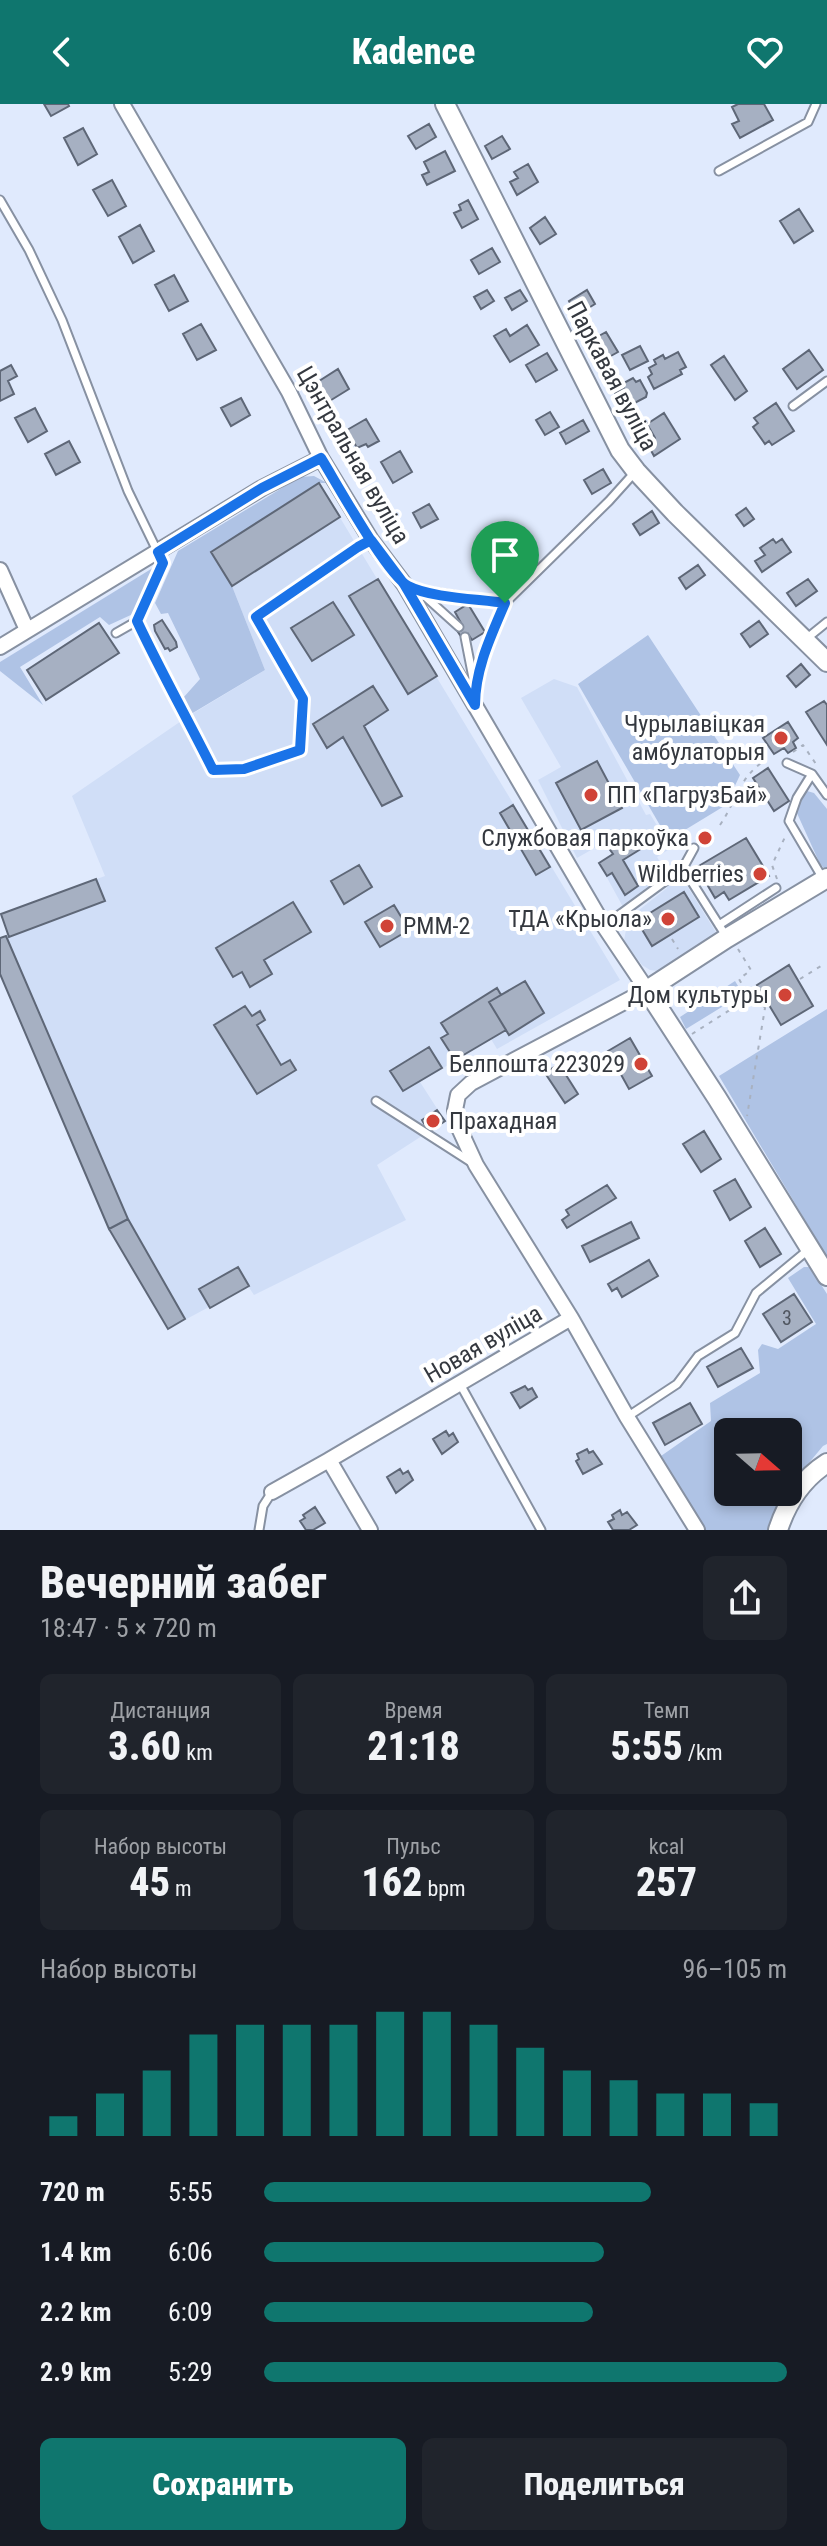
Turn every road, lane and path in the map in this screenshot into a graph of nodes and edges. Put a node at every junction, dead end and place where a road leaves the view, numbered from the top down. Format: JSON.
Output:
{"nodes":[{"id":1,"x":122,"y":104,"type":"edge"},
{"id":2,"x":445,"y":104,"type":"edge"},
{"id":3,"x":816,"y":104,"type":"edge"},
{"id":4,"x":719,"y":171,"type":"dead end"},
{"id":5,"x":0,"y":200,"type":"edge"},
{"id":6,"x":827,"y":381,"type":"edge"},
{"id":7,"x":793,"y":406,"type":"dead end"},
{"id":8,"x":321,"y":458,"type":"junction"},
{"id":9,"x":636,"y":471,"type":"junction"},
{"id":10,"x":371,"y":540,"type":"junction"},
{"id":11,"x":158,"y":552,"type":"junction"},
{"id":12,"x":0,"y":570,"type":"edge"},
{"id":13,"x":411,"y":587,"type":"junction"},
{"id":14,"x":505,"y":603,"type":"junction"},
{"id":15,"x":137,"y":621,"type":"junction"},
{"id":16,"x":827,"y":622,"type":"edge"},
{"id":17,"x":459,"y":627,"type":"dead end"},
{"id":18,"x":27,"y":630,"type":"junction"},
{"id":19,"x":116,"y":633,"type":"dead end"},
{"id":20,"x":465,"y":637,"type":"dead end"},
{"id":21,"x":804,"y":640,"type":"junction"},
{"id":22,"x":0,"y":647,"type":"edge"},
{"id":23,"x":827,"y":662,"type":"edge"},
{"id":24,"x":475,"y":685,"type":"junction"},
{"id":25,"x":475,"y":705,"type":"junction"},
{"id":26,"x":793,"y":752,"type":"dead end"},
{"id":27,"x":764,"y":761,"type":"dead end"},
{"id":28,"x":787,"y":763,"type":"dead end"},
{"id":29,"x":816,"y":772,"type":"junction"},
{"id":30,"x":827,"y":795,"type":"edge"},
{"id":31,"x":720,"y":825,"type":"dead end"},
{"id":32,"x":791,"y":825,"type":"junction"},
{"id":33,"x":694,"y":848,"type":"dead end"},
{"id":34,"x":683,"y":868,"type":"junction"},
{"id":35,"x":825,"y":879,"type":"edge"},
{"id":36,"x":776,"y":888,"type":"joint"},
{"id":37,"x":604,"y":926,"type":"junction"},
{"id":38,"x":727,"y":936,"type":"junction"},
{"id":39,"x":821,"y":966,"type":"dead end"},
{"id":40,"x":800,"y":979,"type":"dead end"},
{"id":41,"x":647,"y":990,"type":"junction"},
{"id":42,"x":750,"y":996,"type":"junction"},
{"id":43,"x":681,"y":1041,"type":"junction"},
{"id":44,"x":376,"y":1101,"type":"dead end"},
{"id":45,"x":737,"y":1129,"type":"junction"},
{"id":46,"x":476,"y":1165,"type":"junction"},
{"id":47,"x":810,"y":1248,"type":"junction"},
{"id":48,"x":827,"y":1276,"type":"edge"},
{"id":49,"x":571,"y":1318,"type":"junction"},
{"id":50,"x":460,"y":1384,"type":"junction"},
{"id":51,"x":627,"y":1417,"type":"junction"},
{"id":52,"x":329,"y":1460,"type":"junction"},
{"id":53,"x":827,"y":1463,"type":"edge"},
{"id":54,"x":272,"y":1492,"type":"joint"},
{"id":55,"x":259,"y":1530,"type":"edge"},
{"id":56,"x":370,"y":1530,"type":"edge"},
{"id":57,"x":541,"y":1530,"type":"edge"},
{"id":58,"x":697,"y":1530,"type":"edge"},
{"id":59,"x":778,"y":1530,"type":"edge"}],
"edges":[{"from":1,"to":8,"type":"street","name":"Цэнтральная вуліца"},
{"from":2,"to":9,"type":"street","name":"Паркавая вуліца"},
{"from":3,"to":4,"type":"lane"},
{"from":5,"to":11,"type":"lane"},
{"from":6,"to":7,"type":"lane"},
{"from":8,"to":10,"type":"street","name":"Цэнтральная вуліца"},
{"from":8,"to":11,"type":"street"},
{"from":9,"to":14,"type":"lane"},
{"from":9,"to":21,"type":"street","name":"Паркавая вуліца"},
{"from":10,"to":13,"type":"street","name":"Цэнтральная вуліца"},
{"from":10,"to":15,"type":"lane"},
{"from":11,"to":15,"type":"lane"},
{"from":11,"to":18,"type":"street"},
{"from":12,"to":18,"type":"street"},
{"from":13,"to":14,"type":"lane"},
{"from":13,"to":17,"type":"lane"},
{"from":13,"to":25,"type":"street","name":"Цэнтральная вуліца"},
{"from":14,"to":24,"type":"lane"},
{"from":15,"to":19,"type":"lane"},
{"from":16,"to":21,"type":"lane"},
{"from":18,"to":22,"type":"street"},
{"from":20,"to":24,"type":"lane"},
{"from":21,"to":23,"type":"street","name":"Паркавая вуліца"},
{"from":24,"to":25,"type":"lane"},
{"from":25,"to":37,"type":"street","name":"Цэнтральная вуліца"},
{"from":26,"to":29,"type":"path"},
{"from":27,"to":31,"type":"path"},
{"from":28,"to":29,"type":"lane"},
{"from":29,"to":30,"type":"lane"},
{"from":29,"to":32,"type":"lane"},
{"from":32,"to":35,"type":"lane"},
{"from":32,"to":36,"type":"path"},
{"from":33,"to":34,"type":"lane"},
{"from":34,"to":37,"type":"lane"},
{"from":34,"to":38,"type":"lane"},
{"from":35,"to":38,"type":"street"},
{"from":36,"to":38,"type":"lane"},
{"from":37,"to":41,"type":"street","name":"Цэнтральная вуліца"},
{"from":38,"to":41,"type":"street"},
{"from":38,"to":42,"type":"path"},
{"from":39,"to":40,"type":"path"},
{"from":41,"to":43,"type":"street","name":"Цэнтральная вуліца"},
{"from":41,"to":46,"type":"street"},
{"from":42,"to":43,"type":"path"},
{"from":42,"to":45,"type":"path"},
{"from":43,"to":45,"type":"street","name":"Цэнтральная вуліца"},
{"from":44,"to":46,"type":"lane"},
{"from":45,"to":47,"type":"street","name":"Цэнтральная вуліца"},
{"from":46,"to":49,"type":"street"},
{"from":47,"to":48,"type":"street","name":"Цэнтральная вуліца"},
{"from":47,"to":51,"type":"lane"},
{"from":49,"to":50,"type":"street","name":"Новая вуліца"},
{"from":49,"to":51,"type":"street","name":"Новая вуліца"},
{"from":50,"to":52,"type":"street","name":"Новая вуліца"},
{"from":50,"to":57,"type":"lane"},
{"from":51,"to":58,"type":"street","name":"Новая вуліца"},
{"from":52,"to":54,"type":"street","name":"Новая вуліца"},
{"from":52,"to":56,"type":"street"},
{"from":53,"to":59,"type":"street"},
{"from":54,"to":55,"type":"lane"}]}
